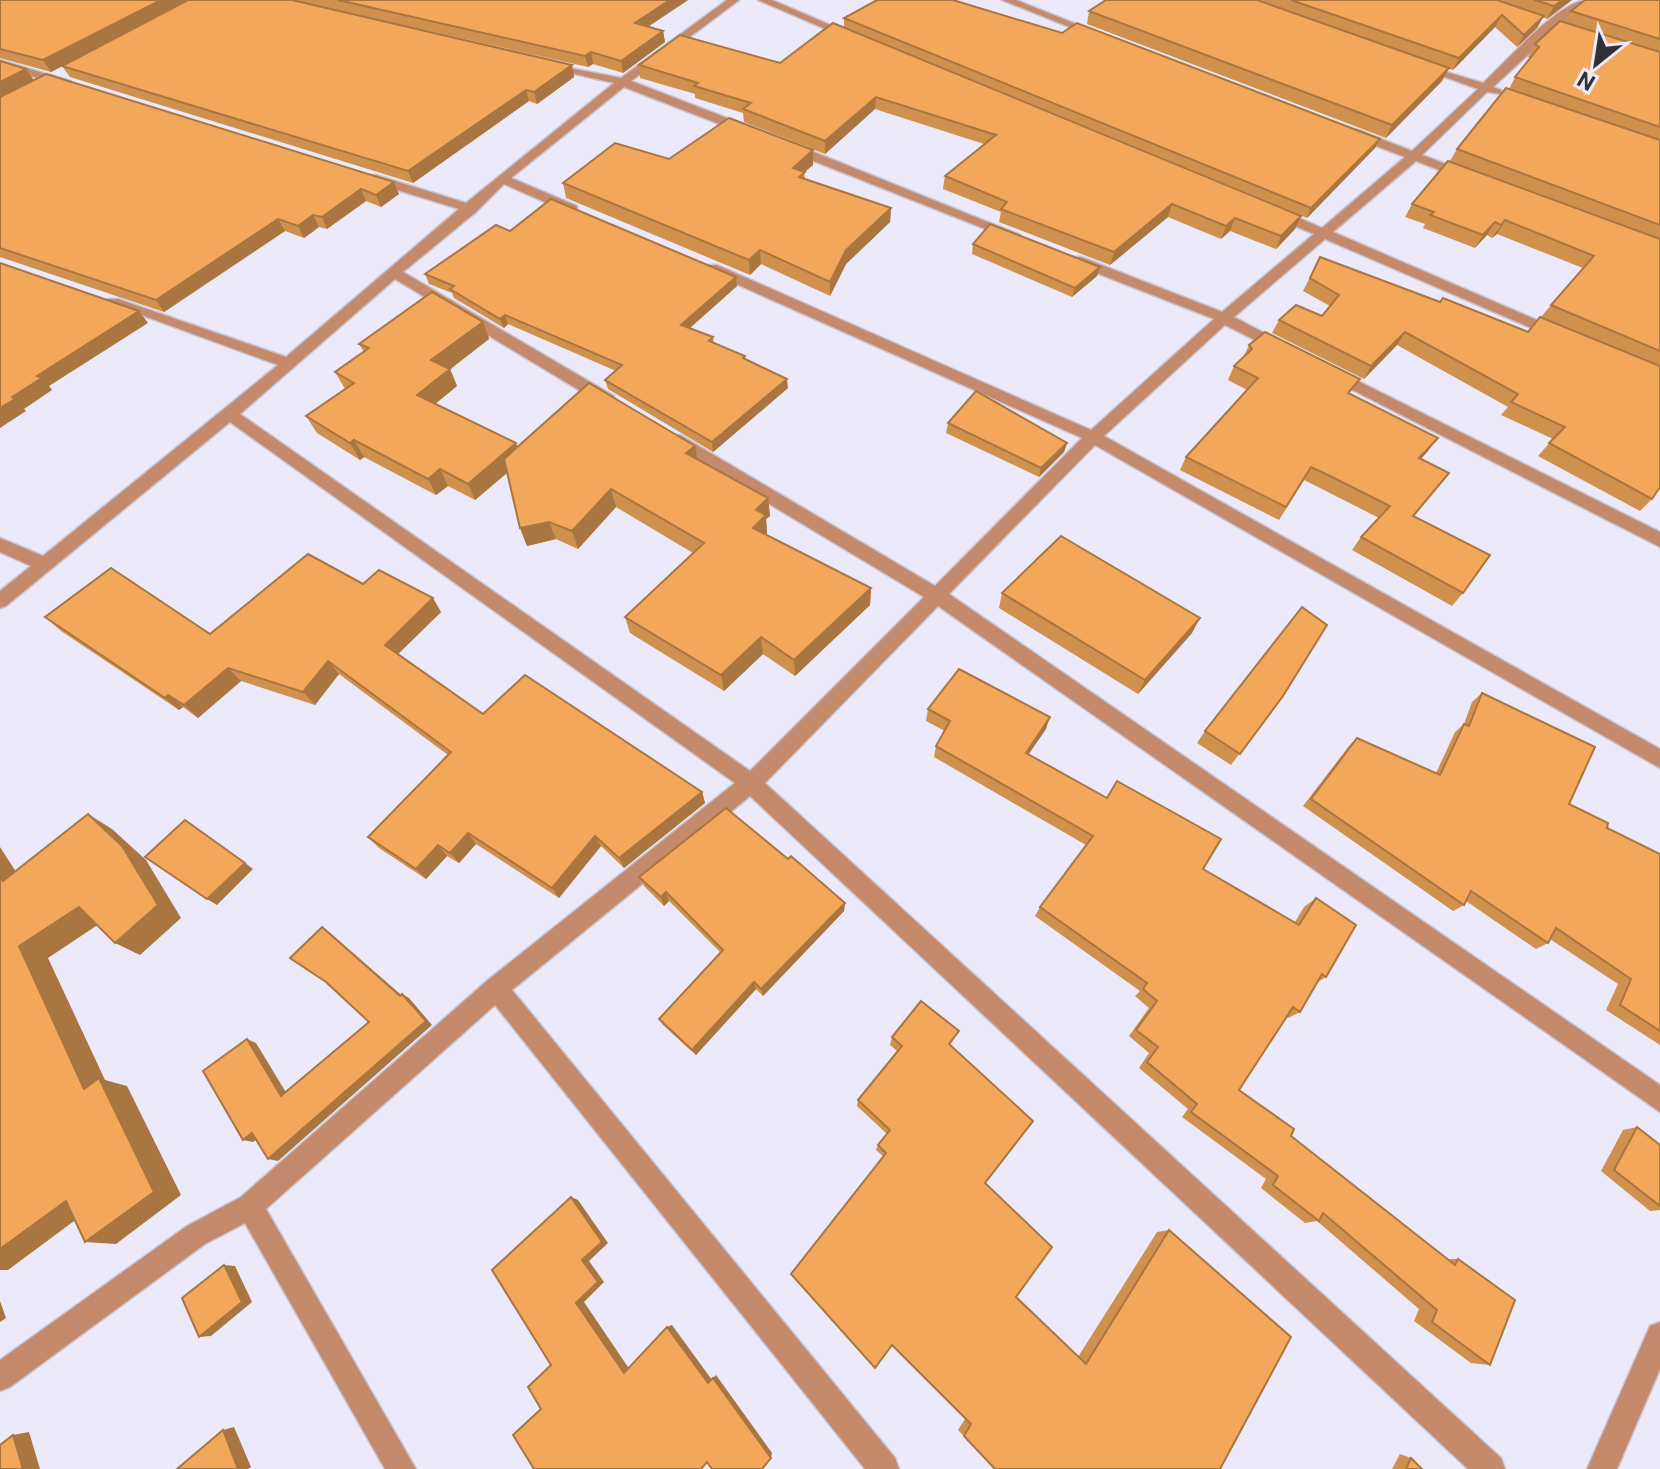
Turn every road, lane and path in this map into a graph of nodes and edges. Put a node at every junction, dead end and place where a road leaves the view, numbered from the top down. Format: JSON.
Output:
{"nodes":[{"id":1,"x":734,"y":0,"type":"edge"},
{"id":2,"x":763,"y":0,"type":"edge"},
{"id":3,"x":1007,"y":0,"type":"edge"},
{"id":4,"x":1583,"y":0,"type":"edge"},
{"id":5,"x":1108,"y":39,"type":"edge"},
{"id":6,"x":864,"y":42,"type":"edge"},
{"id":7,"x":530,"y":61,"type":"edge"},
{"id":8,"x":1412,"y":62,"type":"edge"},
{"id":9,"x":0,"y":63,"type":"edge"},
{"id":10,"x":67,"y":72,"type":"edge"},
{"id":11,"x":53,"y":79,"type":"junction"},
{"id":12,"x":623,"y":82,"type":"junction"},
{"id":13,"x":40,"y":86,"type":"edge"},
{"id":14,"x":83,"y":88,"type":"edge"},
{"id":15,"x":1486,"y":88,"type":"junction"},
{"id":16,"x":1515,"y":98,"type":"edge"},
{"id":17,"x":1341,"y":128,"type":"edge"},
{"id":18,"x":1414,"y":156,"type":"junction"},
{"id":19,"x":352,"y":172,"type":"edge"},
{"id":20,"x":502,"y":179,"type":"junction"},
{"id":21,"x":1486,"y":183,"type":"edge"},
{"id":22,"x":471,"y":209,"type":"junction"},
{"id":23,"x":1267,"y":209,"type":"edge"},
{"id":24,"x":588,"y":215,"type":"edge"},
{"id":25,"x":1325,"y":233,"type":"junction"},
{"id":26,"x":1022,"y":239,"type":"edge"},
{"id":27,"x":1066,"y":256,"type":"edge"},
{"id":28,"x":702,"y":263,"type":"edge"},
{"id":29,"x":395,"y":273,"type":"junction"},
{"id":30,"x":101,"y":298,"type":"edge"},
{"id":31,"x":1224,"y":318,"type":"junction"},
{"id":32,"x":1573,"y":340,"type":"edge"},
{"id":33,"x":1295,"y":354,"type":"edge"},
{"id":34,"x":288,"y":363,"type":"junction"},
{"id":35,"x":1323,"y":369,"type":"edge"},
{"id":36,"x":625,"y":410,"type":"edge"},
{"id":37,"x":230,"y":414,"type":"junction"},
{"id":38,"x":652,"y":426,"type":"edge"},
{"id":39,"x":1093,"y":437,"type":"junction"},
{"id":40,"x":1660,"y":540,"type":"edge"},
{"id":41,"x":0,"y":545,"type":"edge"},
{"id":42,"x":45,"y":565,"type":"junction"},
{"id":43,"x":936,"y":595,"type":"junction"},
{"id":44,"x":0,"y":601,"type":"edge"},
{"id":45,"x":1660,"y":759,"type":"edge"},
{"id":46,"x":751,"y":783,"type":"junction"},
{"id":47,"x":496,"y":988,"type":"junction"},
{"id":48,"x":1660,"y":1100,"type":"edge"},
{"id":49,"x":250,"y":1206,"type":"junction"},
{"id":50,"x":1660,"y":1336,"type":"edge"},
{"id":51,"x":0,"y":1377,"type":"edge"},
{"id":52,"x":401,"y":1469,"type":"edge"},
{"id":53,"x":884,"y":1469,"type":"edge"},
{"id":54,"x":1490,"y":1469,"type":"edge"},
{"id":55,"x":1602,"y":1469,"type":"edge"}],
"edges":[{"from":1,"to":12,"type":"street"},
{"from":2,"to":6,"type":"street"},
{"from":3,"to":5,"type":"street"},
{"from":4,"to":15,"type":"street"},
{"from":7,"to":12,"type":"street"},
{"from":8,"to":15,"type":"street"},
{"from":9,"to":11,"type":"street"},
{"from":10,"to":11,"type":"street"},
{"from":11,"to":13,"type":"street"},
{"from":11,"to":14,"type":"street"},
{"from":12,"to":20,"type":"street"},
{"from":12,"to":26,"type":"street"},
{"from":15,"to":16,"type":"street"},
{"from":15,"to":18,"type":"street"},
{"from":17,"to":18,"type":"street"},
{"from":18,"to":21,"type":"street"},
{"from":18,"to":25,"type":"street"},
{"from":19,"to":22,"type":"street"},
{"from":20,"to":22,"type":"street"},
{"from":20,"to":24,"type":"street"},
{"from":22,"to":29,"type":"street"},
{"from":23,"to":25,"type":"street"},
{"from":25,"to":31,"type":"street"},
{"from":25,"to":32,"type":"street"},
{"from":27,"to":31,"type":"street"},
{"from":28,"to":39,"type":"street"},
{"from":29,"to":34,"type":"street"},
{"from":29,"to":36,"type":"street"},
{"from":30,"to":34,"type":"street"},
{"from":31,"to":33,"type":"street"},
{"from":31,"to":39,"type":"street"},
{"from":34,"to":37,"type":"street"},
{"from":35,"to":40,"type":"street"},
{"from":37,"to":42,"type":"street"},
{"from":37,"to":46,"type":"street"},
{"from":38,"to":43,"type":"street"},
{"from":39,"to":43,"type":"street"},
{"from":39,"to":45,"type":"street"},
{"from":41,"to":42,"type":"street"},
{"from":42,"to":44,"type":"street"},
{"from":43,"to":46,"type":"street"},
{"from":43,"to":48,"type":"street"},
{"from":46,"to":47,"type":"street"},
{"from":46,"to":54,"type":"street"},
{"from":47,"to":49,"type":"street"},
{"from":47,"to":53,"type":"street"},
{"from":49,"to":51,"type":"street"},
{"from":49,"to":52,"type":"street"},
{"from":50,"to":55,"type":"street"}]}
